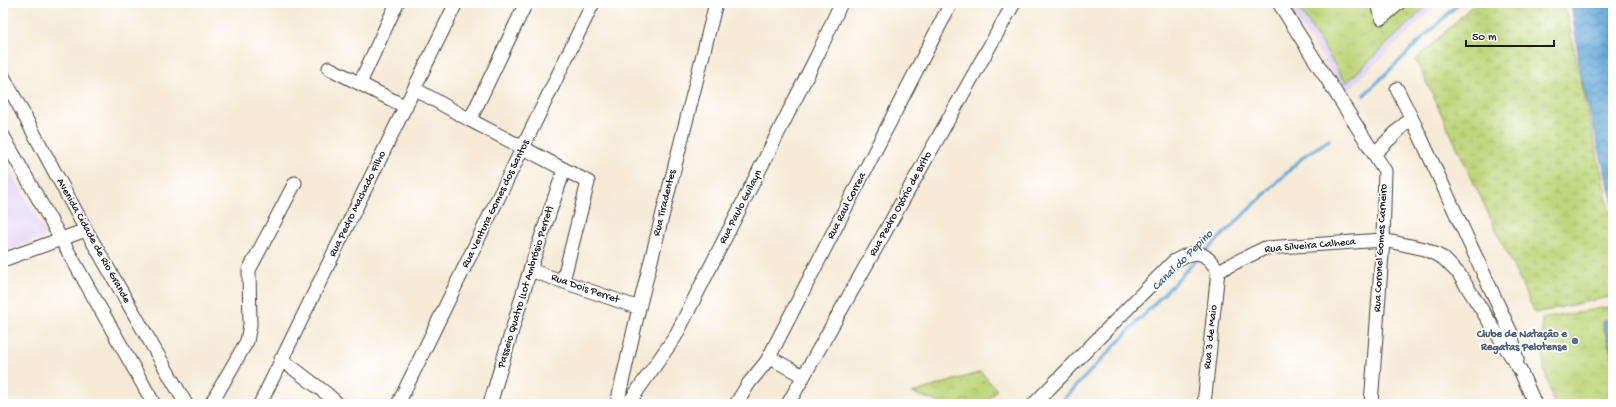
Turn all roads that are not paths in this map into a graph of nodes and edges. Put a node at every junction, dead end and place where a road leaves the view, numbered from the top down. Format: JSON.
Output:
{"nodes":[{"id":1,"x":398,"y":3,"type":"edge"},
{"id":2,"x":456,"y":3,"type":"edge"},
{"id":3,"x":526,"y":3,"type":"edge"},
{"id":4,"x":593,"y":3,"type":"edge"},
{"id":5,"x":716,"y":3,"type":"edge"},
{"id":6,"x":841,"y":3,"type":"edge"},
{"id":7,"x":951,"y":3,"type":"edge"},
{"id":8,"x":1014,"y":3,"type":"edge"},
{"id":9,"x":1279,"y":3,"type":"edge"},
{"id":10,"x":1378,"y":3,"type":"edge"},
{"id":11,"x":1399,"y":3,"type":"edge"},
{"id":12,"x":329,"y":68,"type":"dead end"},
{"id":13,"x":3,"y":76,"type":"edge"},
{"id":14,"x":360,"y":83,"type":"junction"},
{"id":15,"x":415,"y":89,"type":"junction"},
{"id":16,"x":1397,"y":90,"type":"dead end"},
{"id":17,"x":406,"y":107,"type":"junction"},
{"id":18,"x":1411,"y":118,"type":"junction"},
{"id":19,"x":470,"y":120,"type":"junction"},
{"id":20,"x":3,"y":136,"type":"edge"},
{"id":21,"x":523,"y":148,"type":"junction"},
{"id":22,"x":1374,"y":154,"type":"junction"},
{"id":23,"x":564,"y":170,"type":"junction"},
{"id":24,"x":295,"y":183,"type":"dead end"},
{"id":25,"x":86,"y":230,"type":"junction"},
{"id":26,"x":61,"y":240,"type":"junction"},
{"id":27,"x":1383,"y":240,"type":"junction"},
{"id":28,"x":3,"y":260,"type":"edge"},
{"id":29,"x":530,"y":270,"type":"junction"},
{"id":30,"x":1218,"y":271,"type":"junction"},
{"id":31,"x":563,"y":281,"type":"junction"},
{"id":32,"x":639,"y":308,"type":"junction"},
{"id":33,"x":769,"y":357,"type":"junction"},
{"id":34,"x":281,"y":359,"type":"junction"},
{"id":35,"x":1520,"y":370,"type":"junction"},
{"id":36,"x":804,"y":376,"type":"junction"},
{"id":37,"x":154,"y":404,"type":"edge"},
{"id":38,"x":186,"y":404,"type":"edge"},
{"id":39,"x":211,"y":404,"type":"edge"},
{"id":40,"x":260,"y":404,"type":"edge"},
{"id":41,"x":338,"y":404,"type":"edge"},
{"id":42,"x":398,"y":404,"type":"edge"},
{"id":43,"x":490,"y":404,"type":"edge"},
{"id":44,"x":617,"y":404,"type":"edge"},
{"id":45,"x":628,"y":404,"type":"edge"},
{"id":46,"x":736,"y":404,"type":"edge"},
{"id":47,"x":788,"y":404,"type":"edge"},
{"id":48,"x":1034,"y":404,"type":"edge"},
{"id":49,"x":1204,"y":404,"type":"edge"},
{"id":50,"x":1371,"y":404,"type":"edge"},
{"id":51,"x":1535,"y":404,"type":"edge"}],
"edges":[{"from":1,"to":14,"type":"street"},
{"from":2,"to":15,"type":"street","name":"Rua Pedro Machado Filho"},
{"from":3,"to":19,"type":"street"},
{"from":4,"to":21,"type":"street","name":"Rua Ventura Gomes dos Santos"},
{"from":5,"to":32,"type":"street","name":"Rua Tiradentes"},
{"from":6,"to":45,"type":"street","name":"Rua Paulo Guilayn"},
{"from":7,"to":33,"type":"street","name":"Rua Raul Correa"},
{"from":8,"to":36,"type":"street","name":"Rua Pedro Osório de Brito"},
{"from":9,"to":22,"type":"street","name":"Rua Coronel Gomes Carneiro"},
{"from":10,"to":11,"type":"street"},
{"from":12,"to":14,"type":"street"},
{"from":13,"to":25,"type":"street","name":"Avenida Cidade de Rio Grande"},
{"from":14,"to":17,"type":"street"},
{"from":15,"to":17,"type":"street","name":"Rua Pedro Machado Filho"},
{"from":15,"to":19,"type":"street"},
{"from":16,"to":18,"type":"street"},
{"from":17,"to":34,"type":"street","name":"Rua Pedro Machado Filho"},
{"from":18,"to":22,"type":"street"},
{"from":18,"to":35,"type":"street"},
{"from":19,"to":21,"type":"street"},
{"from":20,"to":26,"type":"street"},
{"from":21,"to":23,"type":"street"},
{"from":21,"to":42,"type":"street","name":"Rua Ventura Gomes dos Santos"},
{"from":22,"to":27,"type":"street","name":"Rua Coronel Gomes Carneiro"},
{"from":23,"to":29,"type":"street","name":"Passeio Quatro (Lot Ambrósio Perret)"},
{"from":23,"to":31,"type":"street"},
{"from":24,"to":39,"type":"street"},
{"from":25,"to":26,"type":"street"},
{"from":25,"to":38,"type":"street","name":"Avenida Cidade de Rio Grande"},
{"from":26,"to":28,"type":"street"},
{"from":26,"to":37,"type":"street"},
{"from":27,"to":30,"type":"street","name":"Rua Silveira Calheca"},
{"from":27,"to":35,"type":"street","name":"Rua Silveira Calheca"},
{"from":27,"to":50,"type":"street","name":"Rua Coronel Gomes Carneiro"},
{"from":29,"to":31,"type":"street","name":"Rua Dois Perret"},
{"from":29,"to":43,"type":"street","name":"Passeio Quatro (Lot Ambrósio Perret)"},
{"from":30,"to":48,"type":"street"},
{"from":30,"to":49,"type":"street","name":"Rua 3 de Maio"},
{"from":31,"to":32,"type":"street","name":"Rua Dois Perret"},
{"from":32,"to":44,"type":"street","name":"Rua Tiradentes"},
{"from":33,"to":36,"type":"street"},
{"from":33,"to":46,"type":"street","name":"Rua Raul Correa"},
{"from":34,"to":40,"type":"street","name":"Rua Pedro Machado Filho"},
{"from":34,"to":41,"type":"street"},
{"from":35,"to":51,"type":"street"},
{"from":36,"to":47,"type":"street","name":"Rua Pedro Osório de Brito"}]}
